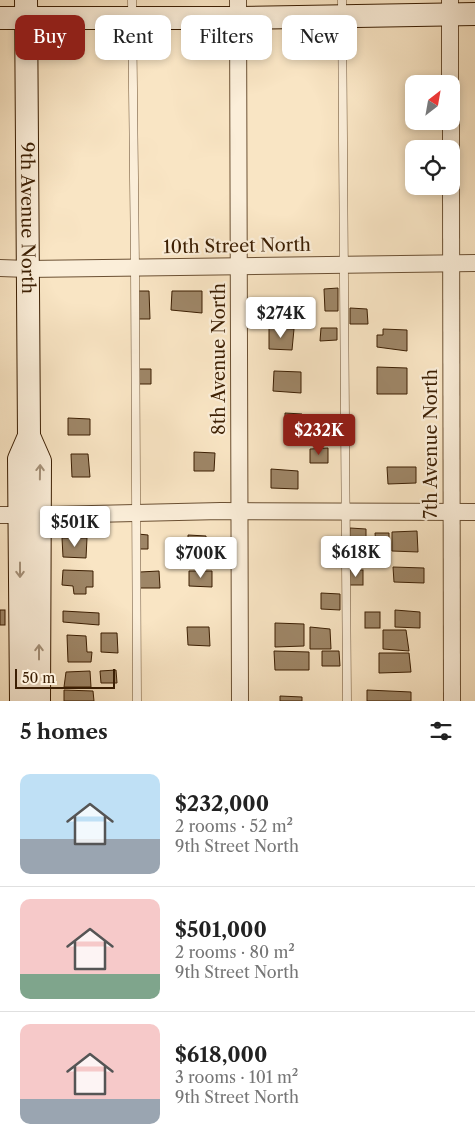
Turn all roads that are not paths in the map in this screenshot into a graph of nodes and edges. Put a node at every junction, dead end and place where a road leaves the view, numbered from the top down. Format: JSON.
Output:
{"nodes":[{"id":1,"x":450,"y":7,"type":"edge"},
{"id":2,"x":342,"y":8,"type":"edge"},
{"id":3,"x":26,"y":9,"type":"edge"},
{"id":4,"x":132,"y":9,"type":"edge"},
{"id":5,"x":238,"y":9,"type":"edge"},
{"id":6,"x":475,"y":14,"type":"edge"},
{"id":7,"x":0,"y":18,"type":"edge"},
{"id":8,"x":450,"y":75,"type":"edge"},
{"id":9,"x":451,"y":195,"type":"edge"},
{"id":10,"x":451,"y":264,"type":"junction"},
{"id":11,"x":475,"y":264,"type":"edge"},
{"id":12,"x":344,"y":265,"type":"junction"},
{"id":13,"x":238,"y":266,"type":"junction"},
{"id":14,"x":136,"y":267,"type":"junction"},
{"id":15,"x":0,"y":268,"type":"edge"},
{"id":16,"x":27,"y":270,"type":"junction"},
{"id":17,"x":239,"y":511,"type":"junction"},
{"id":18,"x":347,"y":512,"type":"junction"},
{"id":19,"x":452,"y":512,"type":"junction"},
{"id":20,"x":475,"y":512,"type":"edge"},
{"id":21,"x":136,"y":513,"type":"junction"},
{"id":22,"x":20,"y":515,"type":"edge"},
{"id":23,"x":21,"y":701,"type":"edge"},
{"id":24,"x":39,"y":701,"type":"edge"},
{"id":25,"x":137,"y":701,"type":"edge"},
{"id":26,"x":240,"y":701,"type":"edge"},
{"id":27,"x":347,"y":701,"type":"edge"},
{"id":28,"x":452,"y":701,"type":"edge"}],
"edges":[{"from":1,"to":2,"type":"main road"},
{"from":1,"to":6,"type":"main road"},
{"from":1,"to":8,"type":"street"},
{"from":2,"to":5,"type":"main road"},
{"from":2,"to":12,"type":"lane"},
{"from":3,"to":4,"type":"main road"},
{"from":3,"to":7,"type":"main road"},
{"from":3,"to":16,"type":"main road","name":"9th Avenue North"},
{"from":4,"to":5,"type":"main road"},
{"from":4,"to":14,"type":"lane"},
{"from":5,"to":13,"type":"street","name":"8th Avenue North"},
{"from":9,"to":10,"type":"street","name":"7th Avenue North"},
{"from":10,"to":11,"type":"street","name":"10th Street North"},
{"from":10,"to":12,"type":"street","name":"10th Street North"},
{"from":10,"to":19,"type":"street","name":"7th Avenue North"},
{"from":12,"to":13,"type":"street","name":"10th Street North"},
{"from":12,"to":18,"type":"lane"},
{"from":13,"to":14,"type":"street","name":"10th Street North"},
{"from":13,"to":17,"type":"street","name":"8th Avenue North"},
{"from":14,"to":16,"type":"street","name":"10th Street North"},
{"from":14,"to":21,"type":"lane"},
{"from":15,"to":16,"type":"street","name":"10th Street North"},
{"from":16,"to":22,"type":"main road","name":"9th Avenue North"},
{"from":17,"to":18,"type":"street"},
{"from":17,"to":21,"type":"street"},
{"from":17,"to":26,"type":"street","name":"8th Avenue North"},
{"from":18,"to":19,"type":"street"},
{"from":18,"to":27,"type":"lane"},
{"from":19,"to":20,"type":"street"},
{"from":19,"to":28,"type":"street","name":"7th Avenue North"},
{"from":21,"to":22,"type":"street"},
{"from":21,"to":25,"type":"lane"},
{"from":22,"to":23,"type":"main road","name":"9th Avenue North","one_way":true},
{"from":24,"to":22,"type":"main road","name":"9th Avenue North","one_way":true}]}
